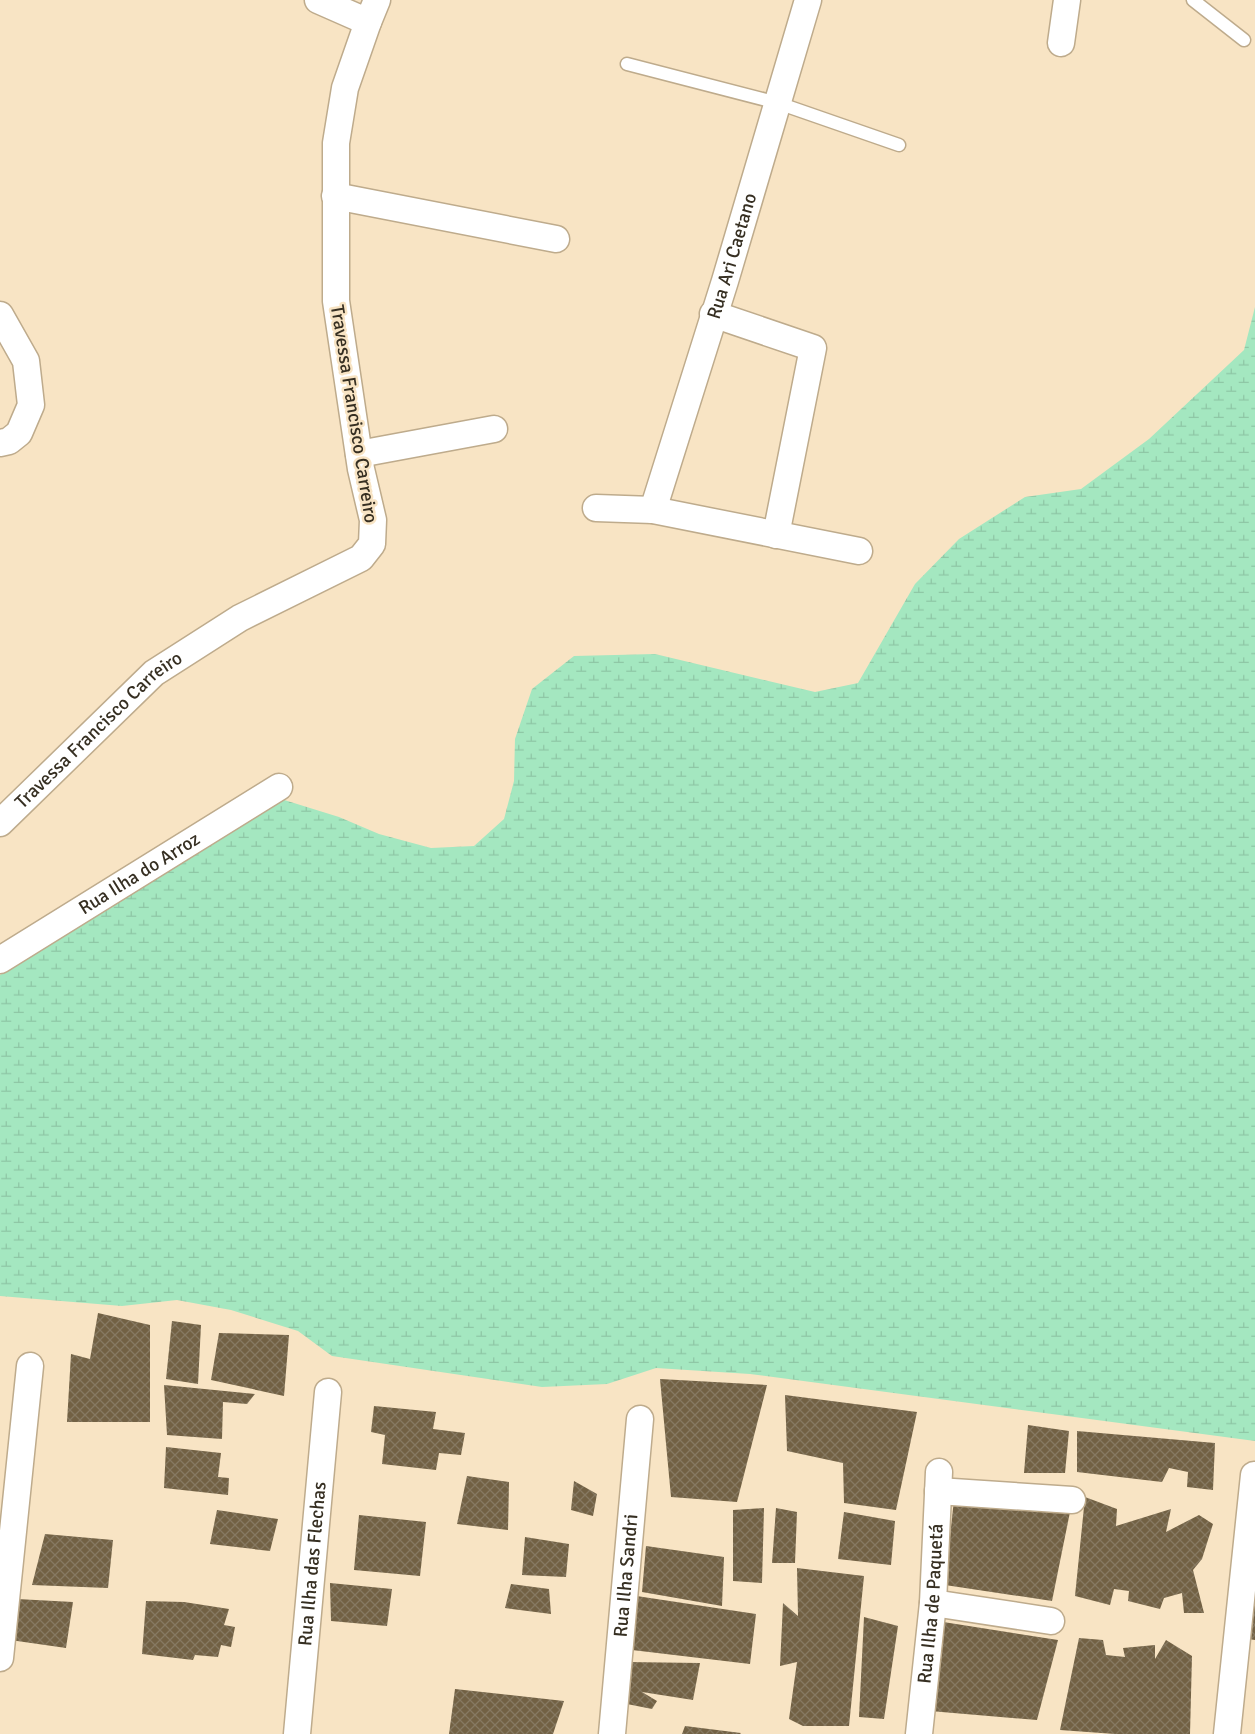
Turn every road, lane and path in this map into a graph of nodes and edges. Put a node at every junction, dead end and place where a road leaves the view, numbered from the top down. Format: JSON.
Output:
{"nodes":[{"id":1,"x":318,"y":0,"type":"edge"},
{"id":2,"x":808,"y":0,"type":"edge"},
{"id":3,"x":1067,"y":0,"type":"edge"},
{"id":4,"x":1193,"y":0,"type":"edge"},
{"id":5,"x":372,"y":11,"type":"edge"},
{"id":6,"x":1244,"y":40,"type":"dead end"},
{"id":7,"x":1061,"y":43,"type":"dead end"},
{"id":8,"x":628,"y":64,"type":"dead end"},
{"id":9,"x":778,"y":103,"type":"junction"},
{"id":10,"x":899,"y":145,"type":"dead end"},
{"id":11,"x":335,"y":196,"type":"junction"},
{"id":12,"x":556,"y":239,"type":"dead end"},
{"id":13,"x":713,"y":314,"type":"junction"},
{"id":14,"x":0,"y":315,"type":"edge"},
{"id":15,"x":494,"y":429,"type":"dead end"},
{"id":16,"x":0,"y":443,"type":"edge"},
{"id":17,"x":359,"y":454,"type":"junction"},
{"id":18,"x":596,"y":508,"type":"dead end"},
{"id":19,"x":652,"y":510,"type":"junction"},
{"id":20,"x":776,"y":535,"type":"junction"},
{"id":21,"x":859,"y":551,"type":"dead end"},
{"id":22,"x":279,"y":787,"type":"dead end"},
{"id":23,"x":0,"y":823,"type":"edge"},
{"id":24,"x":0,"y":960,"type":"edge"},
{"id":25,"x":30,"y":1366,"type":"dead end"},
{"id":26,"x":328,"y":1392,"type":"dead end"},
{"id":27,"x":640,"y":1419,"type":"dead end"},
{"id":28,"x":1254,"y":1476,"type":"edge"},
{"id":29,"x":1072,"y":1500,"type":"dead end"},
{"id":30,"x":933,"y":1603,"type":"junction"},
{"id":31,"x":1051,"y":1621,"type":"dead end"},
{"id":32,"x":0,"y":1658,"type":"edge"},
{"id":33,"x":297,"y":1734,"type":"edge"},
{"id":34,"x":612,"y":1734,"type":"edge"},
{"id":35,"x":919,"y":1734,"type":"edge"},
{"id":36,"x":1227,"y":1734,"type":"edge"}],
"edges":[{"from":1,"to":5,"type":"street"},
{"from":2,"to":9,"type":"street","name":"Rua Ari Caetano"},
{"from":3,"to":7,"type":"street"},
{"from":4,"to":6,"type":"lane"},
{"from":5,"to":11,"type":"street","name":"Travessa Francisco Carreiro"},
{"from":8,"to":9,"type":"lane"},
{"from":9,"to":10,"type":"lane"},
{"from":9,"to":13,"type":"street","name":"Rua Ari Caetano"},
{"from":11,"to":12,"type":"street"},
{"from":11,"to":17,"type":"street","name":"Travessa Francisco Carreiro"},
{"from":13,"to":19,"type":"street","name":"Rua Ari Caetano"},
{"from":13,"to":20,"type":"street"},
{"from":14,"to":16,"type":"street"},
{"from":15,"to":17,"type":"street"},
{"from":17,"to":23,"type":"street","name":"Travessa Francisco Carreiro"},
{"from":18,"to":19,"type":"street"},
{"from":19,"to":20,"type":"street"},
{"from":20,"to":21,"type":"street"},
{"from":22,"to":24,"type":"street","name":"Rua Ilha do Arroz"},
{"from":25,"to":32,"type":"street"},
{"from":26,"to":33,"type":"street","name":"Rua Ilha das Flechas"},
{"from":27,"to":34,"type":"street","name":"Rua Ilha Sandri"},
{"from":28,"to":36,"type":"street"},
{"from":29,"to":30,"type":"street","name":"Rua Ilha de Paquetá"},
{"from":30,"to":31,"type":"street"},
{"from":30,"to":35,"type":"street","name":"Rua Ilha de Paquetá"}]}
